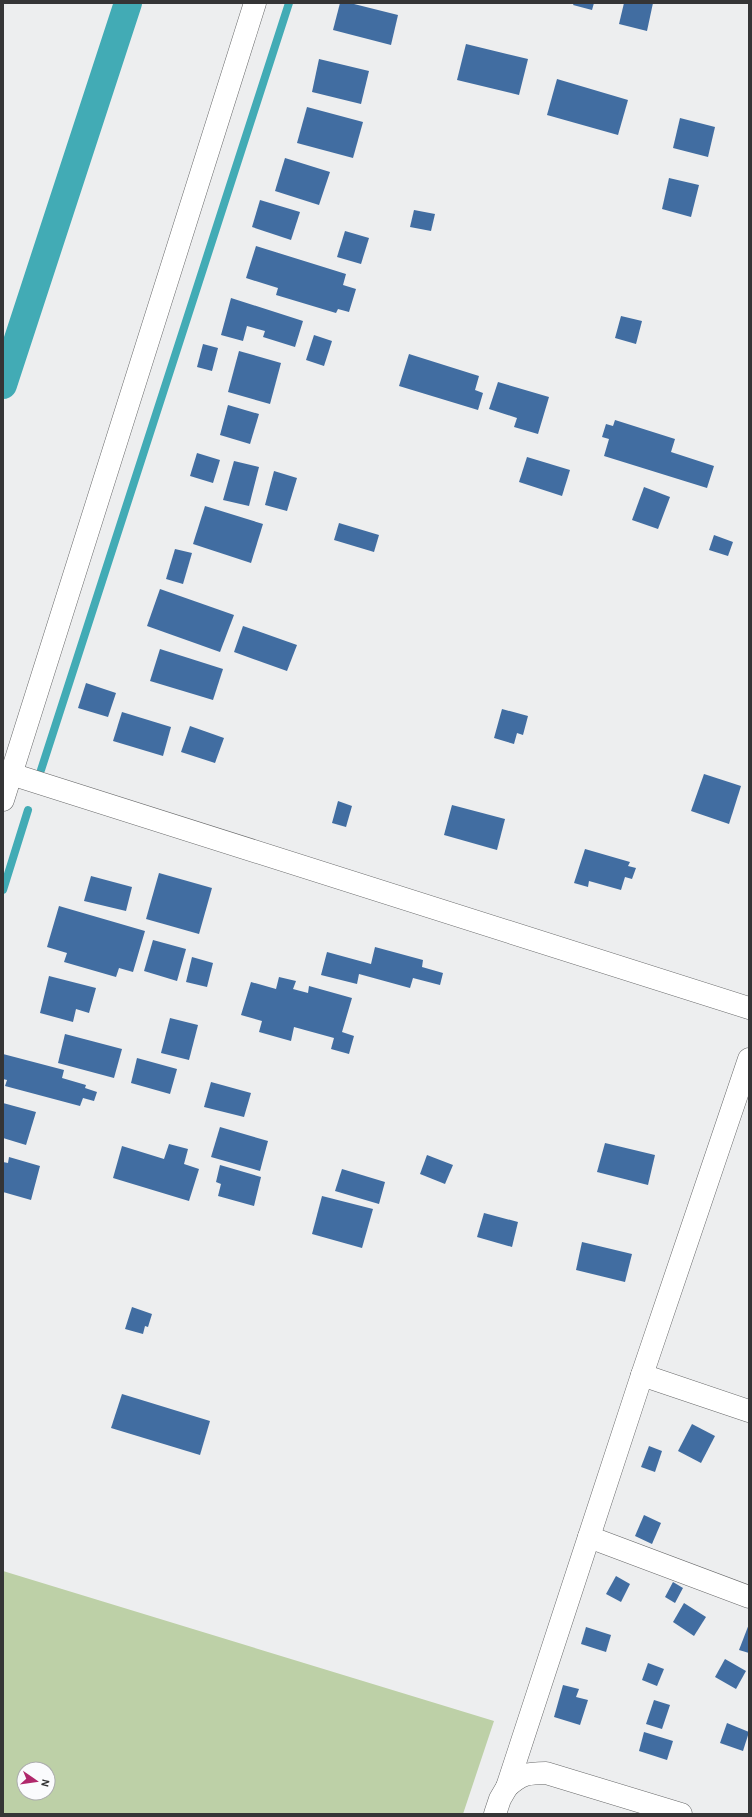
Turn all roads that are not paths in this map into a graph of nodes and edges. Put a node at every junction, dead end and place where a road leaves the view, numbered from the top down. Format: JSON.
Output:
{"nodes":[{"id":1,"x":255,"y":3,"type":"edge"},
{"id":2,"x":7,"y":774,"type":"edge"},
{"id":3,"x":3,"y":800,"type":"edge"},
{"id":4,"x":749,"y":1008,"type":"edge"},
{"id":5,"x":749,"y":1059,"type":"edge"},
{"id":6,"x":642,"y":1375,"type":"junction"},
{"id":7,"x":749,"y":1411,"type":"edge"},
{"id":8,"x":589,"y":1537,"type":"junction"},
{"id":9,"x":749,"y":1597,"type":"edge"},
{"id":10,"x":507,"y":1787,"type":"junction"},
{"id":11,"x":495,"y":1814,"type":"edge"},
{"id":12,"x":681,"y":1814,"type":"edge"}],
"edges":[{"from":1,"to":2,"type":"street"},
{"from":2,"to":3,"type":"street"},
{"from":2,"to":4,"type":"street"},
{"from":5,"to":6,"type":"street"},
{"from":6,"to":7,"type":"street"},
{"from":6,"to":8,"type":"street"},
{"from":8,"to":9,"type":"street"},
{"from":8,"to":10,"type":"street"},
{"from":10,"to":11,"type":"street"},
{"from":10,"to":12,"type":"street"}]}
